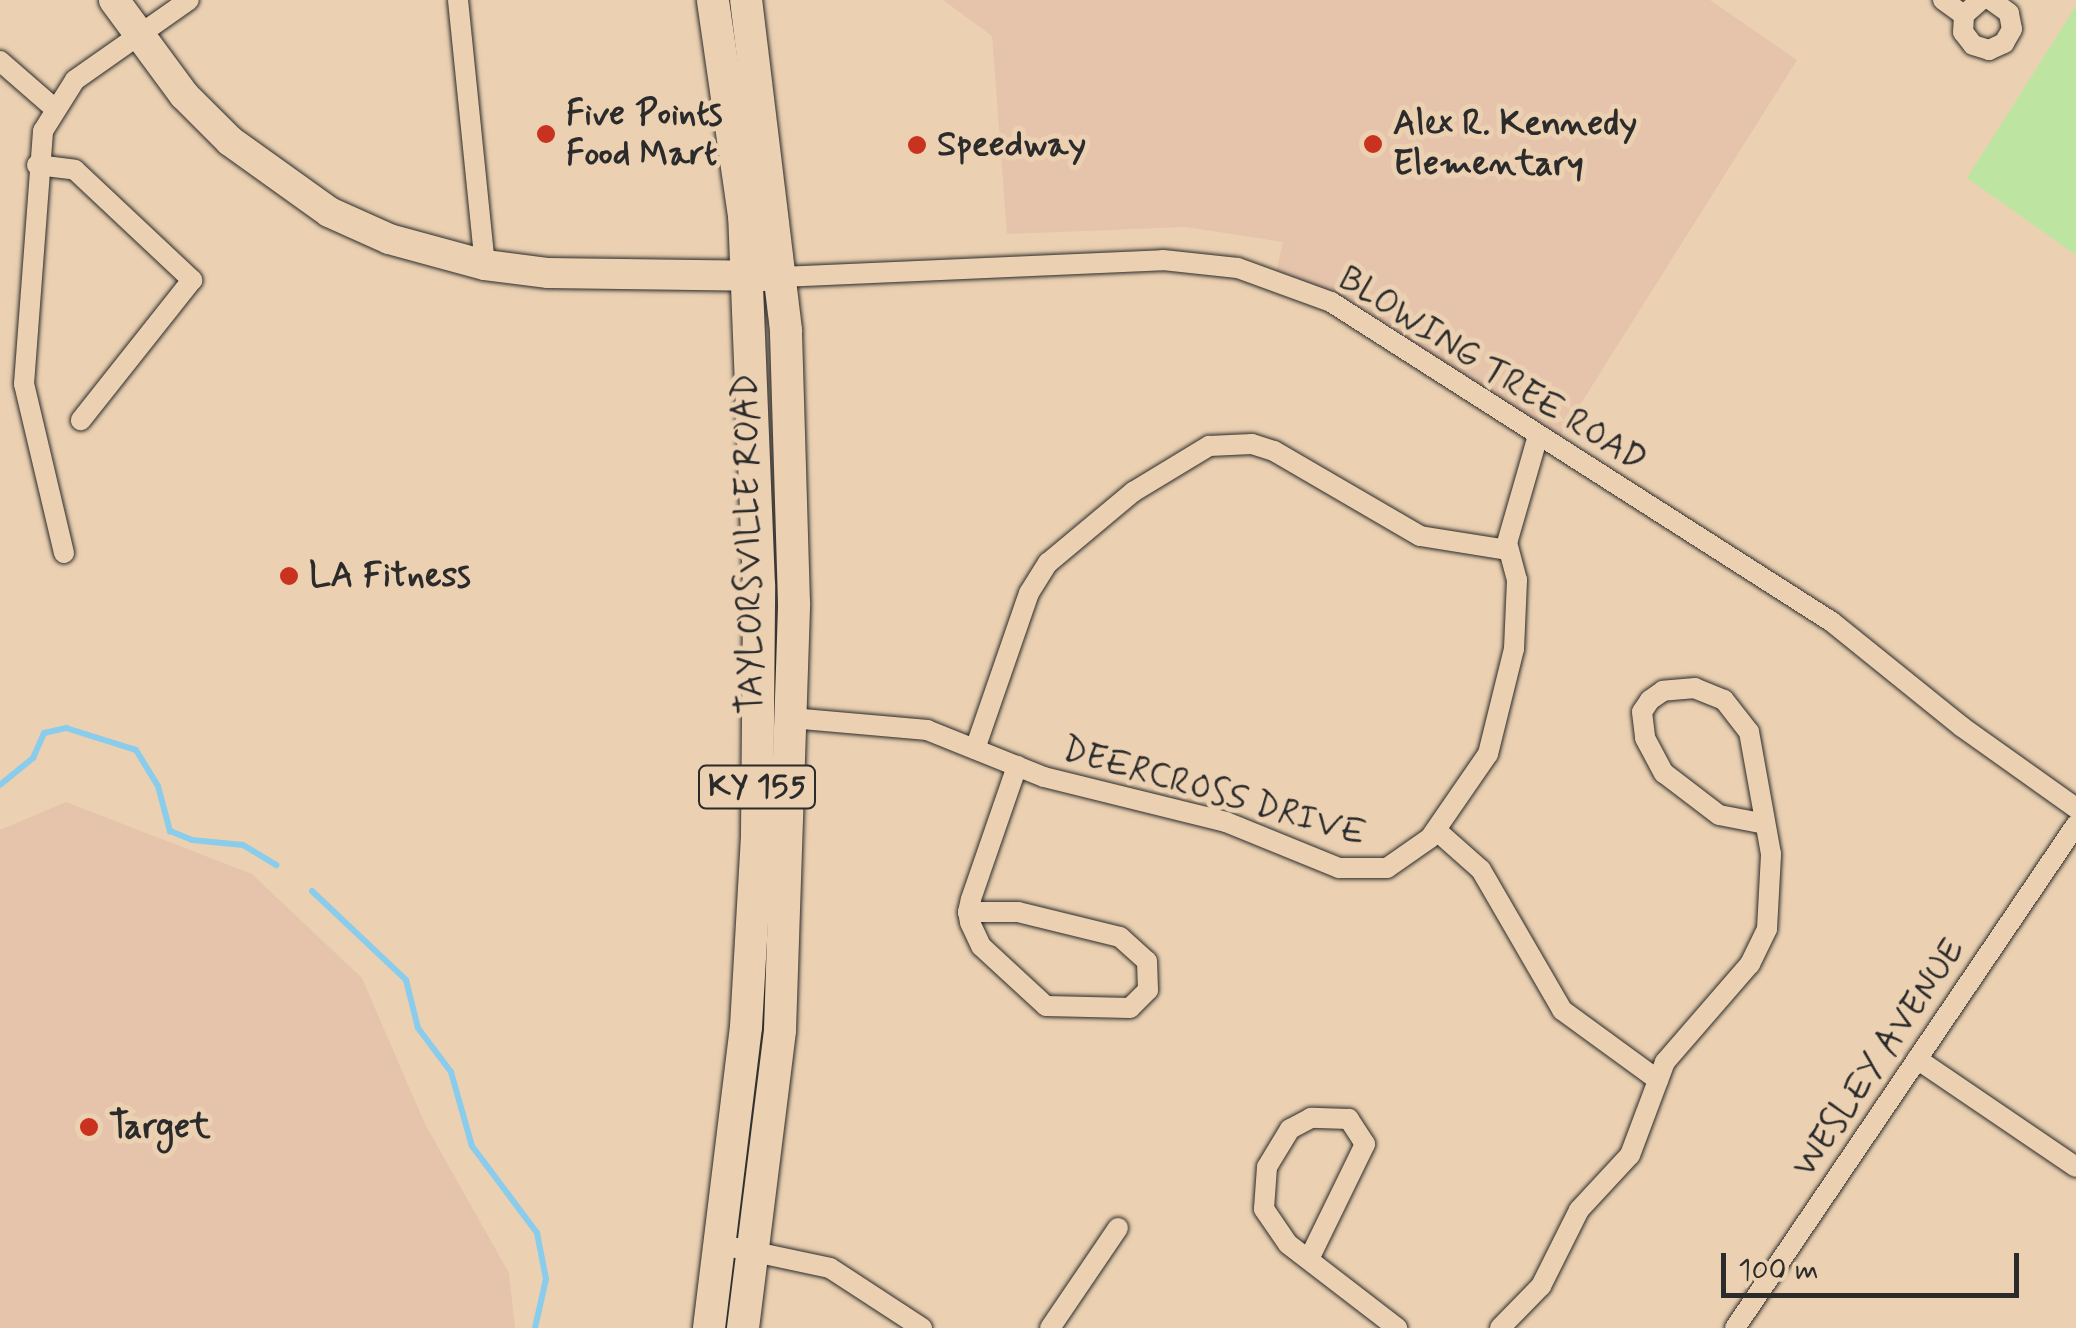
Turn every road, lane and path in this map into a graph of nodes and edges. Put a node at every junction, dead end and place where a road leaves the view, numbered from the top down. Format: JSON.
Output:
{"nodes":[{"id":1,"x":114,"y":0,"type":"edge"},
{"id":2,"x":189,"y":0,"type":"edge"},
{"id":3,"x":458,"y":0,"type":"edge"},
{"id":4,"x":713,"y":0,"type":"edge"},
{"id":5,"x":746,"y":0,"type":"edge"},
{"id":6,"x":1944,"y":0,"type":"edge"},
{"id":7,"x":1981,"y":0,"type":"edge"},
{"id":8,"x":1991,"y":0,"type":"edge"},
{"id":9,"x":1964,"y":15,"type":"junction"},
{"id":10,"x":138,"y":35,"type":"junction"},
{"id":11,"x":0,"y":62,"type":"edge"},
{"id":12,"x":53,"y":107,"type":"junction"},
{"id":13,"x":38,"y":165,"type":"junction"},
{"id":14,"x":485,"y":265,"type":"junction"},
{"id":15,"x":765,"y":276,"type":"junction"},
{"id":16,"x":81,"y":420,"type":"dead end"},
{"id":17,"x":1537,"y":439,"type":"junction"},
{"id":18,"x":1507,"y":550,"type":"junction"},
{"id":19,"x":64,"y":553,"type":"dead end"},
{"id":20,"x":791,"y":718,"type":"junction"},
{"id":21,"x":975,"y":749,"type":"junction"},
{"id":22,"x":1017,"y":766,"type":"junction"},
{"id":23,"x":2076,"y":808,"type":"edge"},
{"id":24,"x":1761,"y":824,"type":"junction"},
{"id":25,"x":2076,"y":825,"type":"edge"},
{"id":26,"x":1436,"y":830,"type":"junction"},
{"id":27,"x":968,"y":912,"type":"junction"},
{"id":28,"x":1918,"y":1059,"type":"junction"},
{"id":29,"x":1658,"y":1080,"type":"junction"},
{"id":30,"x":2076,"y":1167,"type":"edge"},
{"id":31,"x":1118,"y":1228,"type":"dead end"},
{"id":32,"x":738,"y":1247,"type":"junction"},
{"id":33,"x":1309,"y":1260,"type":"junction"},
{"id":34,"x":709,"y":1328,"type":"edge"},
{"id":35,"x":743,"y":1328,"type":"edge"},
{"id":36,"x":922,"y":1328,"type":"edge"},
{"id":37,"x":1050,"y":1328,"type":"edge"},
{"id":38,"x":1398,"y":1328,"type":"edge"},
{"id":39,"x":1500,"y":1328,"type":"edge"},
{"id":40,"x":1735,"y":1328,"type":"edge"}],
"edges":[{"from":1,"to":10,"type":"street"},
{"from":2,"to":10,"type":"street"},
{"from":3,"to":14,"type":"street"},
{"from":4,"to":15,"type":"main road","name":"TAYLORSVILLE ROAD","number":"KY 155"},
{"from":5,"to":15,"type":"main road","name":"TAYLORSVILLE ROAD","number":"KY 155"},
{"from":6,"to":9,"type":"street"},
{"from":7,"to":9,"type":"street"},
{"from":8,"to":9,"type":"street"},
{"from":10,"to":12,"type":"street"},
{"from":10,"to":14,"type":"street"},
{"from":11,"to":12,"type":"street"},
{"from":12,"to":13,"type":"street"},
{"from":13,"to":16,"type":"street"},
{"from":13,"to":19,"type":"street"},
{"from":14,"to":15,"type":"street"},
{"from":15,"to":17,"type":"street","name":"BLOWING TREE ROAD"},
{"from":15,"to":20,"type":"main road","name":"TAYLORSVILLE ROAD","number":"KY 155"},
{"from":15,"to":32,"type":"main road","name":"TAYLORSVILLE ROAD","number":"KY 155"},
{"from":17,"to":18,"type":"street","name":"DEERCROSS DRIVE"},
{"from":17,"to":23,"type":"street","name":"BLOWING TREE ROAD"},
{"from":18,"to":21,"type":"street"},
{"from":18,"to":26,"type":"street","name":"DEERCROSS DRIVE"},
{"from":20,"to":21,"type":"street","name":"DEERCROSS DRIVE"},
{"from":20,"to":32,"type":"main road","name":"TAYLORSVILLE ROAD","number":"KY 155"},
{"from":21,"to":22,"type":"street","name":"DEERCROSS DRIVE"},
{"from":22,"to":26,"type":"street","name":"DEERCROSS DRIVE"},
{"from":22,"to":27,"type":"street"},
{"from":24,"to":24,"type":"street"},
{"from":24,"to":29,"type":"street"},
{"from":25,"to":28,"type":"street","name":"WESLEY AVENUE"},
{"from":26,"to":29,"type":"street"},
{"from":27,"to":27,"type":"street"},
{"from":28,"to":30,"type":"street"},
{"from":28,"to":40,"type":"street","name":"WESLEY AVENUE"},
{"from":29,"to":39,"type":"street"},
{"from":31,"to":37,"type":"street"},
{"from":32,"to":34,"type":"main road","name":"TAYLORSVILLE ROAD","number":"KY 155"},
{"from":32,"to":35,"type":"main road","name":"TAYLORSVILLE ROAD","number":"KY 155"},
{"from":32,"to":36,"type":"street"},
{"from":33,"to":33,"type":"street"},
{"from":33,"to":38,"type":"street"}]}
